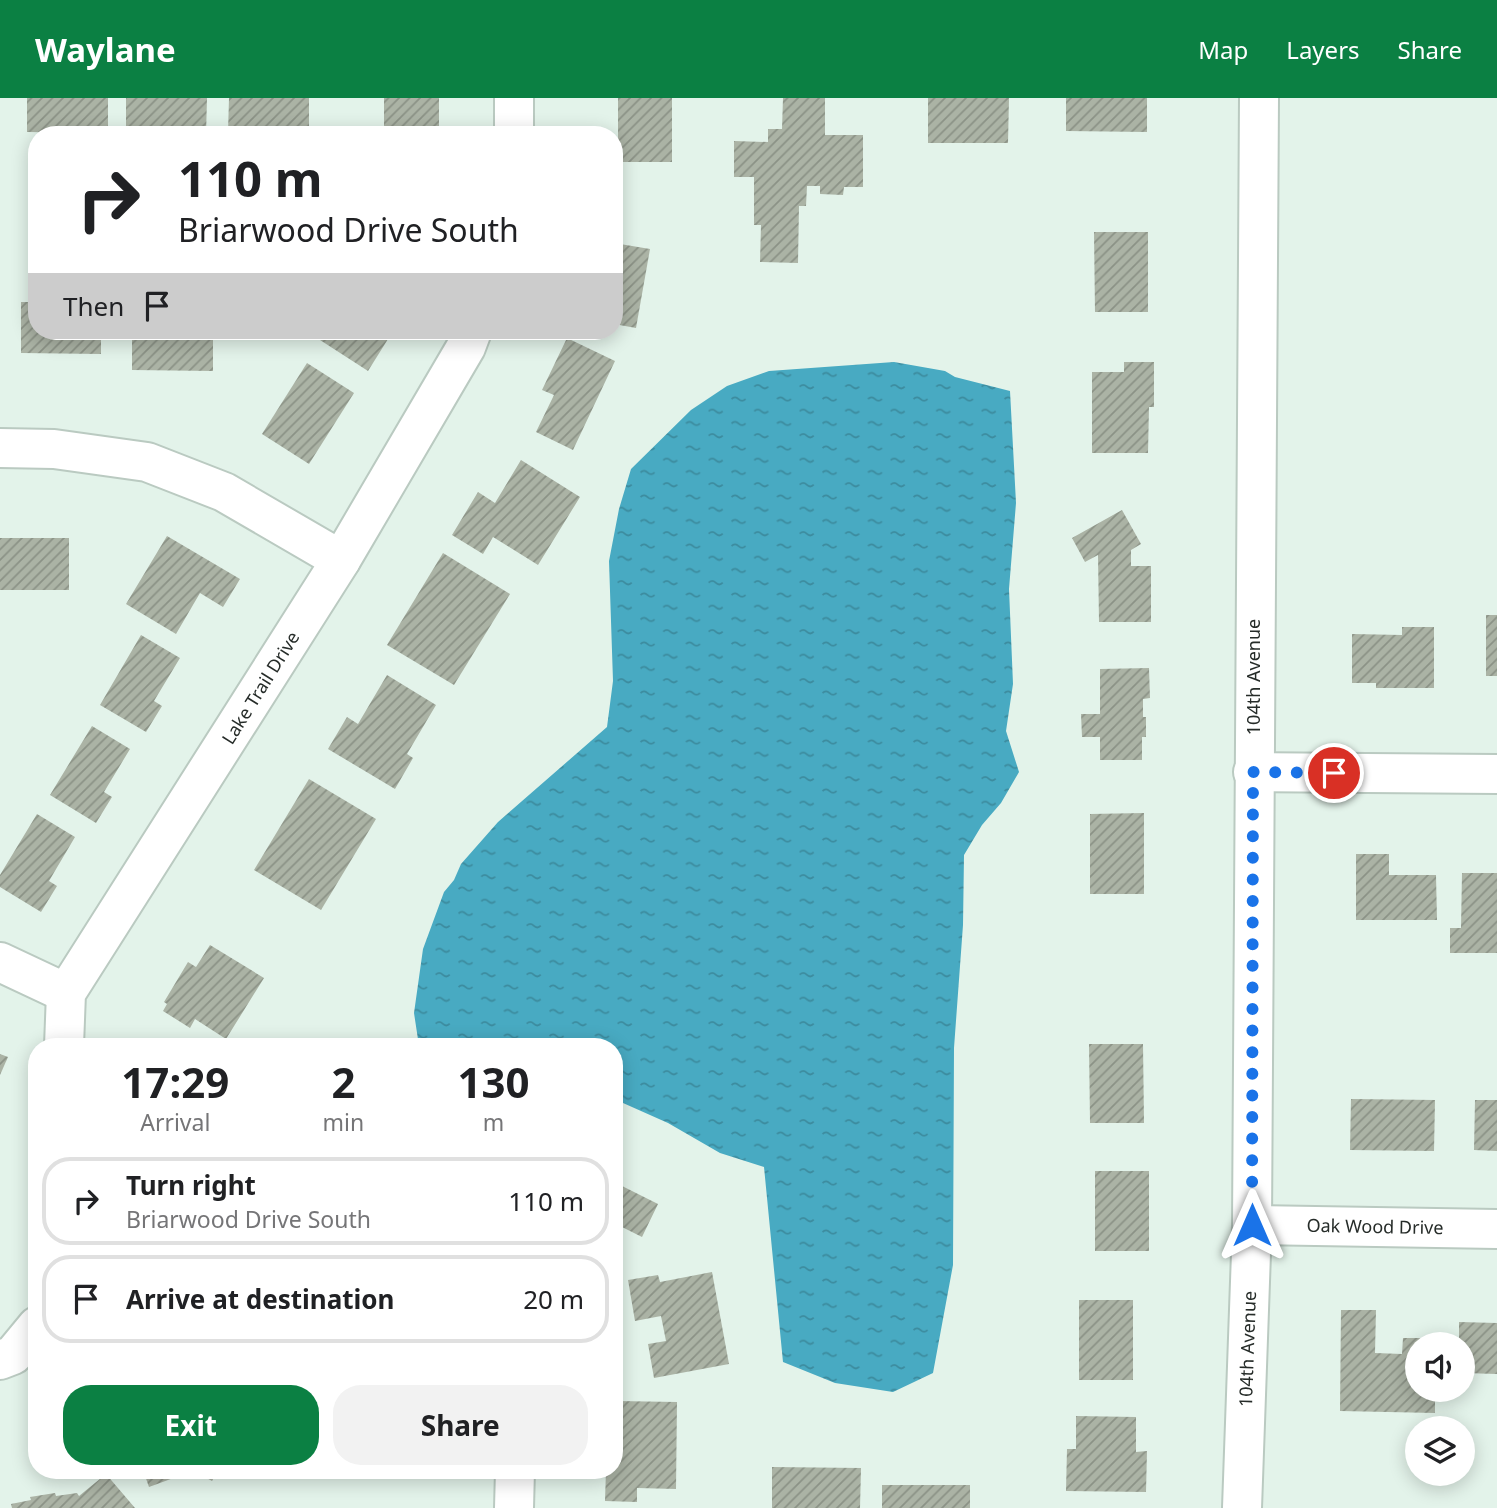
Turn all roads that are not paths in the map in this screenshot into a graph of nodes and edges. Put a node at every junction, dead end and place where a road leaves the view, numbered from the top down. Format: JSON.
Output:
{"nodes":[{"id":1,"x":514,"y":98,"type":"edge"},
{"id":2,"x":1259,"y":98,"type":"edge"},
{"id":3,"x":514,"y":126,"type":"edge"},
{"id":4,"x":468,"y":340,"type":"edge"},
{"id":5,"x":0,"y":448,"type":"edge"},
{"id":6,"x":341,"y":561,"type":"junction"},
{"id":7,"x":1253,"y":772,"type":"junction"},
{"id":8,"x":1497,"y":774,"type":"edge"},
{"id":9,"x":0,"y":962,"type":"edge"},
{"id":10,"x":66,"y":993,"type":"junction"},
{"id":11,"x":64,"y":1038,"type":"edge"},
{"id":12,"x":1252,"y":1225,"type":"junction"},
{"id":13,"x":1497,"y":1229,"type":"edge"},
{"id":14,"x":28,"y":1336,"type":"edge"},
{"id":15,"x":7,"y":1358,"type":"edge"},
{"id":16,"x":515,"y":1479,"type":"edge"},
{"id":17,"x":514,"y":1508,"type":"edge"},
{"id":18,"x":1242,"y":1508,"type":"edge"}],
"edges":[{"from":1,"to":3,"type":"street"},
{"from":2,"to":7,"type":"street","name":"104th Avenue"},
{"from":4,"to":6,"type":"street","name":"Lake Trail Drive"},
{"from":5,"to":6,"type":"street"},
{"from":6,"to":10,"type":"street","name":"Lake Trail Drive"},
{"from":7,"to":8,"type":"street"},
{"from":7,"to":12,"type":"street","name":"104th Avenue"},
{"from":9,"to":10,"type":"street"},
{"from":10,"to":11,"type":"street"},
{"from":12,"to":13,"type":"street","name":"Oak Wood Drive"},
{"from":12,"to":18,"type":"street","name":"104th Avenue"},
{"from":14,"to":15,"type":"street"},
{"from":16,"to":17,"type":"street"}]}
